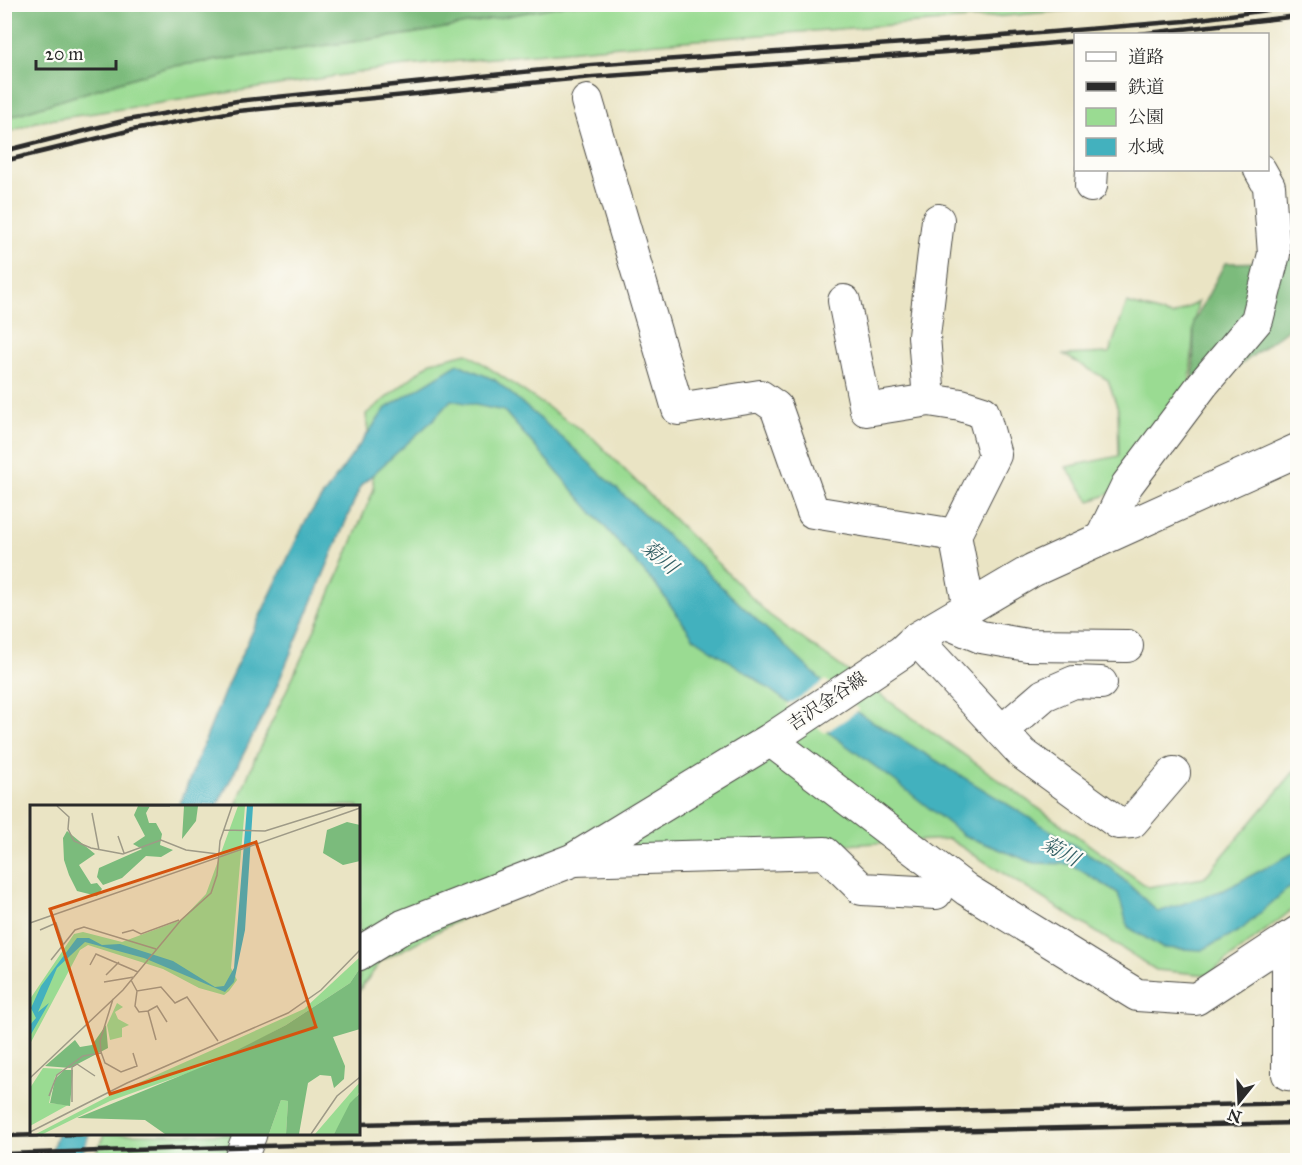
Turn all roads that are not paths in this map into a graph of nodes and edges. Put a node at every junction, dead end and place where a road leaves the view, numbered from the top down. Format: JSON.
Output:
{"nodes":[{"id":1,"x":587,"y":101,"type":"dead end"},
{"id":2,"x":1261,"y":171,"type":"edge"},
{"id":3,"x":938,"y":220,"type":"dead end"},
{"id":4,"x":1286,"y":249,"type":"edge"},
{"id":5,"x":843,"y":301,"type":"dead end"},
{"id":6,"x":929,"y":399,"type":"junction"},
{"id":7,"x":1298,"y":450,"type":"edge"},
{"id":8,"x":955,"y":535,"type":"junction"},
{"id":9,"x":1101,"y":539,"type":"junction"},
{"id":10,"x":957,"y":615,"type":"junction"},
{"id":11,"x":909,"y":646,"type":"junction"},
{"id":12,"x":1127,"y":646,"type":"dead end"},
{"id":13,"x":1101,"y":683,"type":"dead end"},
{"id":14,"x":1002,"y":731,"type":"junction"},
{"id":15,"x":772,"y":738,"type":"junction"},
{"id":16,"x":1174,"y":773,"type":"dead end"},
{"id":17,"x":573,"y":860,"type":"junction"},
{"id":18,"x":936,"y":892,"type":"dead end"},
{"id":19,"x":1293,"y":935,"type":"edge"},
{"id":20,"x":360,"y":953,"type":"edge"},
{"id":21,"x":1298,"y":1075,"type":"edge"},
{"id":22,"x":250,"y":1135,"type":"edge"},
{"id":23,"x":240,"y":1161,"type":"edge"}],
"edges":[{"from":1,"to":8,"type":"street"},
{"from":2,"to":4,"type":"street"},
{"from":3,"to":6,"type":"street"},
{"from":4,"to":9,"type":"street"},
{"from":5,"to":6,"type":"street"},
{"from":6,"to":8,"type":"street"},
{"from":7,"to":9,"type":"main road","name":"吉沢金谷線"},
{"from":8,"to":10,"type":"street"},
{"from":9,"to":10,"type":"main road","name":"吉沢金谷線"},
{"from":10,"to":11,"type":"main road","name":"吉沢金谷線"},
{"from":10,"to":12,"type":"street"},
{"from":11,"to":14,"type":"street"},
{"from":11,"to":15,"type":"main road","name":"吉沢金谷線"},
{"from":13,"to":14,"type":"street"},
{"from":14,"to":16,"type":"street"},
{"from":15,"to":17,"type":"main road","name":"吉沢金谷線"},
{"from":15,"to":19,"type":"street"},
{"from":17,"to":18,"type":"street"},
{"from":17,"to":20,"type":"main road","name":"吉沢金谷線"},
{"from":19,"to":21,"type":"street"},
{"from":22,"to":23,"type":"main road"}]}
